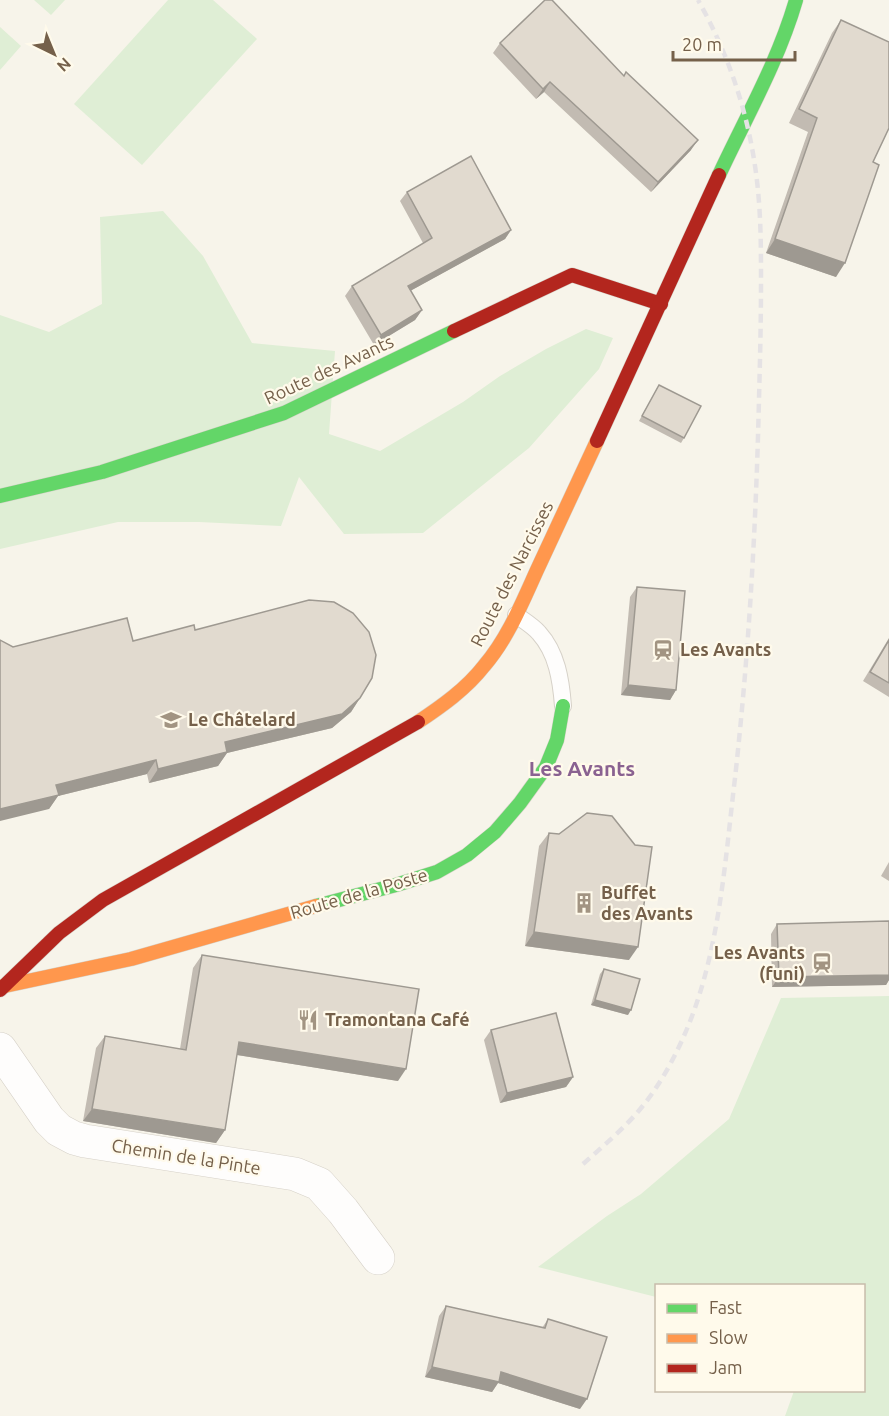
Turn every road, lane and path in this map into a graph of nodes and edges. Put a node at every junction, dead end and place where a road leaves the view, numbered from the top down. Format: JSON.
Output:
{"nodes":[{"id":1,"x":796,"y":0,"type":"edge"},
{"id":2,"x":661,"y":304,"type":"junction"},
{"id":3,"x":0,"y":496,"type":"edge"},
{"id":4,"x":516,"y":615,"type":"junction"},
{"id":5,"x":563,"y":706,"type":"joint"},
{"id":6,"x":0,"y":988,"type":"edge"},
{"id":7,"x":0,"y":1049,"type":"edge"},
{"id":8,"x":378,"y":1258,"type":"dead end"}],
"edges":[{"from":1,"to":2,"type":"street","name":"Route des Narcisses"},
{"from":2,"to":3,"type":"street","name":"Route des Avants"},
{"from":2,"to":4,"type":"street","name":"Route des Narcisses"},
{"from":4,"to":5,"type":"lane","name":"Route de la Poste"},
{"from":4,"to":6,"type":"street","name":"Route des Narcisses"},
{"from":5,"to":6,"type":"street","name":"Route de la Poste"},
{"from":7,"to":8,"type":"street","name":"Chemin de la Pinte"}]}
